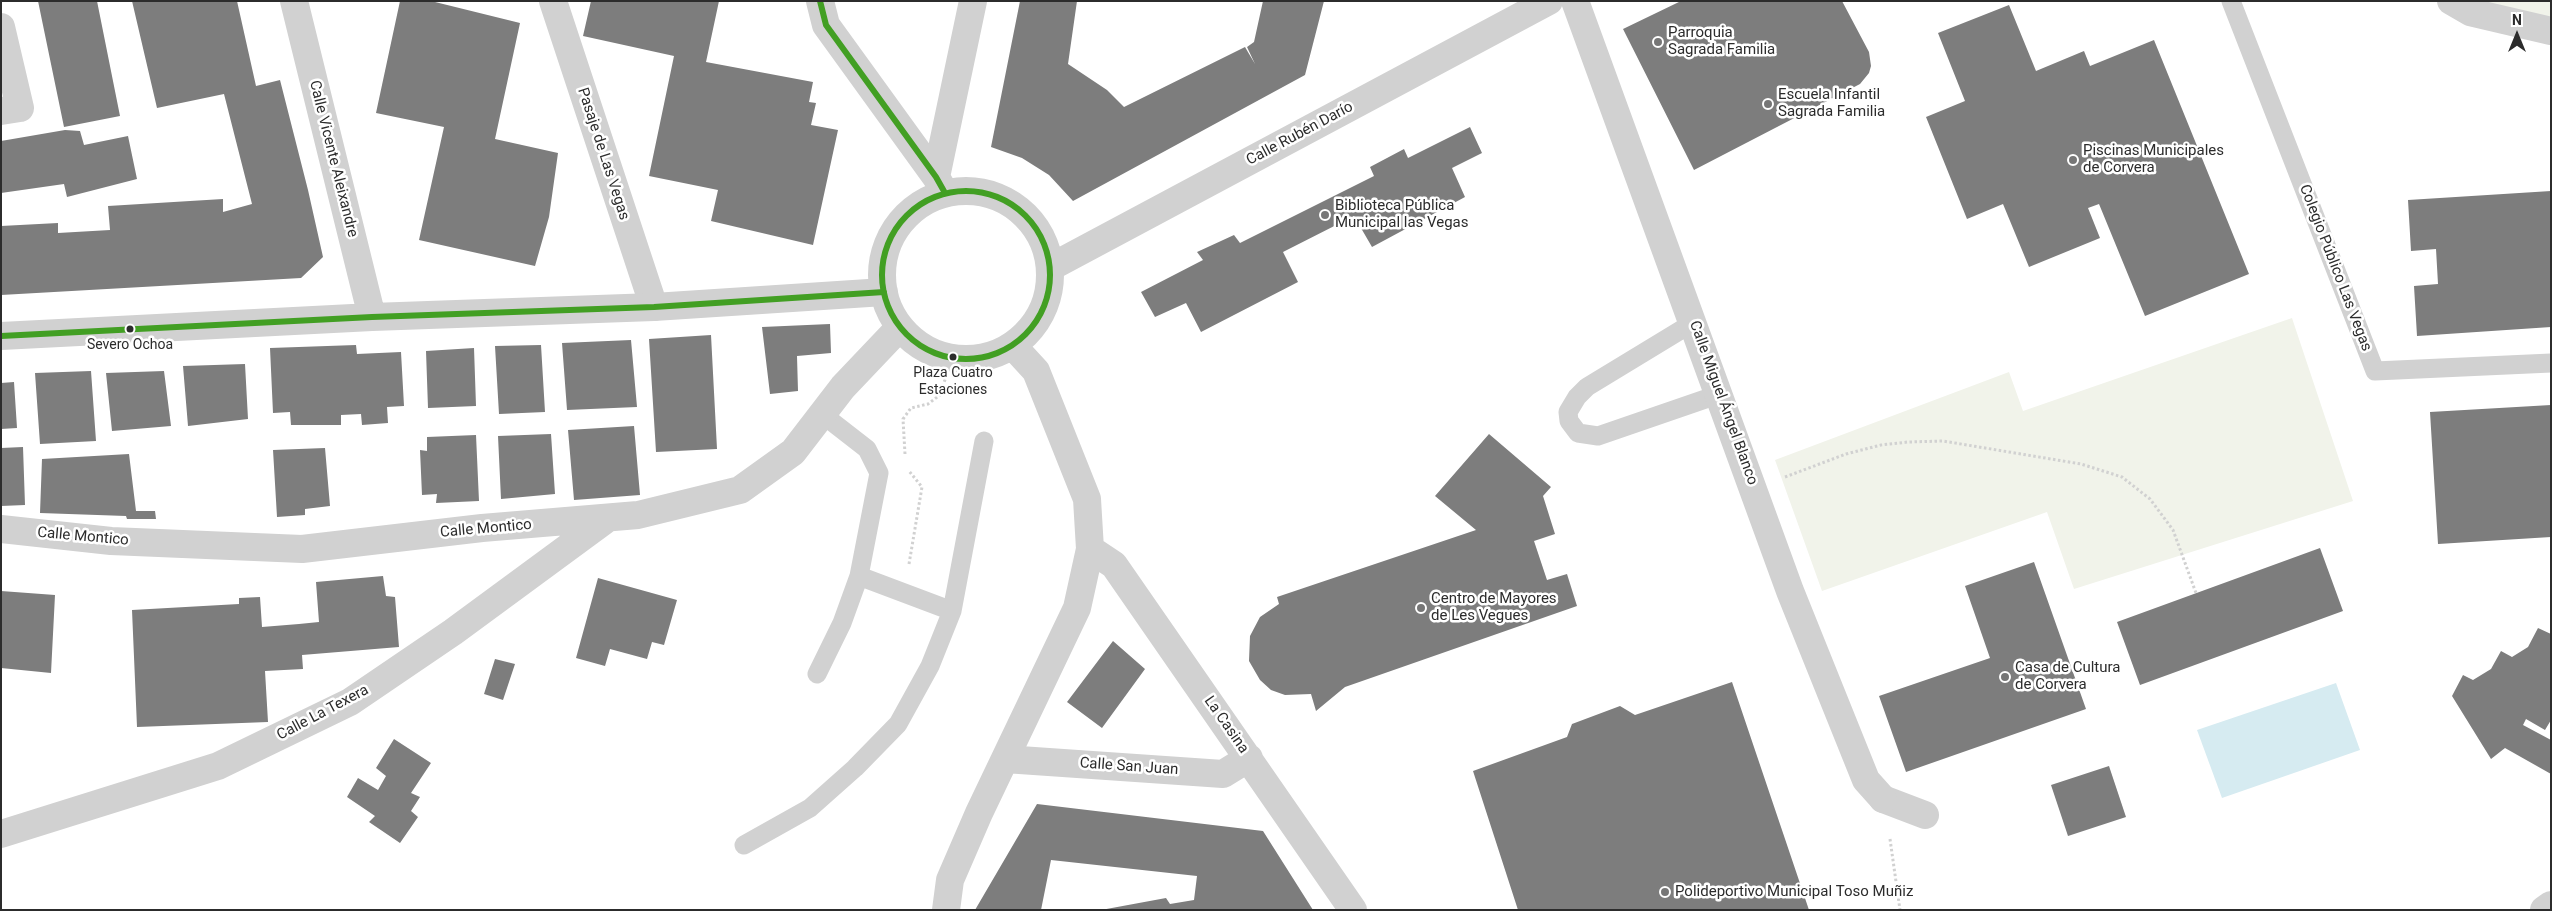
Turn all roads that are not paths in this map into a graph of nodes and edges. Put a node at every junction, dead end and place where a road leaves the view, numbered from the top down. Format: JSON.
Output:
{"nodes":[{"id":1,"x":294,"y":1,"type":"edge"},
{"id":2,"x":553,"y":1,"type":"edge"},
{"id":3,"x":820,"y":1,"type":"edge"},
{"id":4,"x":973,"y":1,"type":"edge"},
{"id":5,"x":1549,"y":1,"type":"edge"},
{"id":6,"x":1575,"y":1,"type":"edge"},
{"id":7,"x":2231,"y":1,"type":"edge"},
{"id":8,"x":2451,"y":1,"type":"edge"},
{"id":9,"x":1,"y":28,"type":"edge"},
{"id":10,"x":2551,"y":31,"type":"edge"},
{"id":11,"x":1,"y":111,"type":"edge"},
{"id":12,"x":941,"y":185,"type":"junction"},
{"id":13,"x":1051,"y":267,"type":"junction"},
{"id":14,"x":884,"y":292,"type":"junction"},
{"id":15,"x":654,"y":307,"type":"junction"},
{"id":16,"x":372,"y":317,"type":"junction"},
{"id":17,"x":1694,"y":322,"type":"junction"},
{"id":18,"x":900,"y":327,"type":"junction"},
{"id":19,"x":1,"y":336,"type":"edge"},
{"id":20,"x":1012,"y":346,"type":"junction"},
{"id":21,"x":2551,"y":363,"type":"edge"},
{"id":22,"x":1720,"y":394,"type":"junction"},
{"id":23,"x":822,"y":414,"type":"junction"},
{"id":24,"x":984,"y":441,"type":"dead end"},
{"id":25,"x":608,"y":518,"type":"junction"},
{"id":26,"x":1,"y":528,"type":"edge"},
{"id":27,"x":1090,"y":549,"type":"junction"},
{"id":28,"x":861,"y":567,"type":"junction"},
{"id":29,"x":952,"y":612,"type":"junction"},
{"id":30,"x":817,"y":674,"type":"dead end"},
{"id":31,"x":1249,"y":758,"type":"junction"},
{"id":32,"x":1004,"y":759,"type":"junction"},
{"id":33,"x":1925,"y":815,"type":"dead end"},
{"id":34,"x":1,"y":834,"type":"edge"},
{"id":35,"x":744,"y":845,"type":"dead end"},
{"id":36,"x":2551,"y":905,"type":"edge"},
{"id":37,"x":946,"y":910,"type":"edge"},
{"id":38,"x":1353,"y":910,"type":"edge"},
{"id":39,"x":2544,"y":910,"type":"edge"}],
"edges":[{"from":1,"to":16,"type":"street","name":"Calle Vicente Aleixandre"},
{"from":2,"to":15,"type":"street","name":"Pasaje de Las Vegas"},
{"from":3,"to":12,"type":"street"},
{"from":4,"to":12,"type":"street"},
{"from":5,"to":13,"type":"street","name":"Calle Rubén Darío"},
{"from":6,"to":17,"type":"street","name":"Calle Miguel Ángel Blanco"},
{"from":7,"to":21,"type":"lane","name":"Colegio Público Las Vegas"},
{"from":8,"to":10,"type":"street"},
{"from":9,"to":11,"type":"street"},
{"from":12,"to":13,"type":"street"},
{"from":12,"to":14,"type":"street"},
{"from":13,"to":20,"type":"street"},
{"from":14,"to":15,"type":"street"},
{"from":14,"to":18,"type":"street"},
{"from":15,"to":16,"type":"street"},
{"from":16,"to":19,"type":"street"},
{"from":17,"to":22,"type":"street","name":"Calle Miguel Ángel Blanco"},
{"from":17,"to":22,"type":"lane"},
{"from":18,"to":20,"type":"street"},
{"from":18,"to":23,"type":"street","name":"Calle Montico"},
{"from":20,"to":27,"type":"street"},
{"from":22,"to":33,"type":"street","name":"Calle Miguel Ángel Blanco"},
{"from":23,"to":25,"type":"street","name":"Calle Montico"},
{"from":23,"to":28,"type":"lane"},
{"from":24,"to":29,"type":"lane"},
{"from":25,"to":26,"type":"street","name":"Calle Montico"},
{"from":25,"to":34,"type":"street","name":"Calle La Texera"},
{"from":27,"to":31,"type":"street","name":"La Casina"},
{"from":27,"to":32,"type":"street"},
{"from":28,"to":29,"type":"lane"},
{"from":28,"to":30,"type":"lane"},
{"from":29,"to":35,"type":"lane"},
{"from":31,"to":32,"type":"street","name":"Calle San Juan"},
{"from":31,"to":38,"type":"street","name":"La Casina"},
{"from":32,"to":37,"type":"street"},
{"from":36,"to":39,"type":"street"}]}
